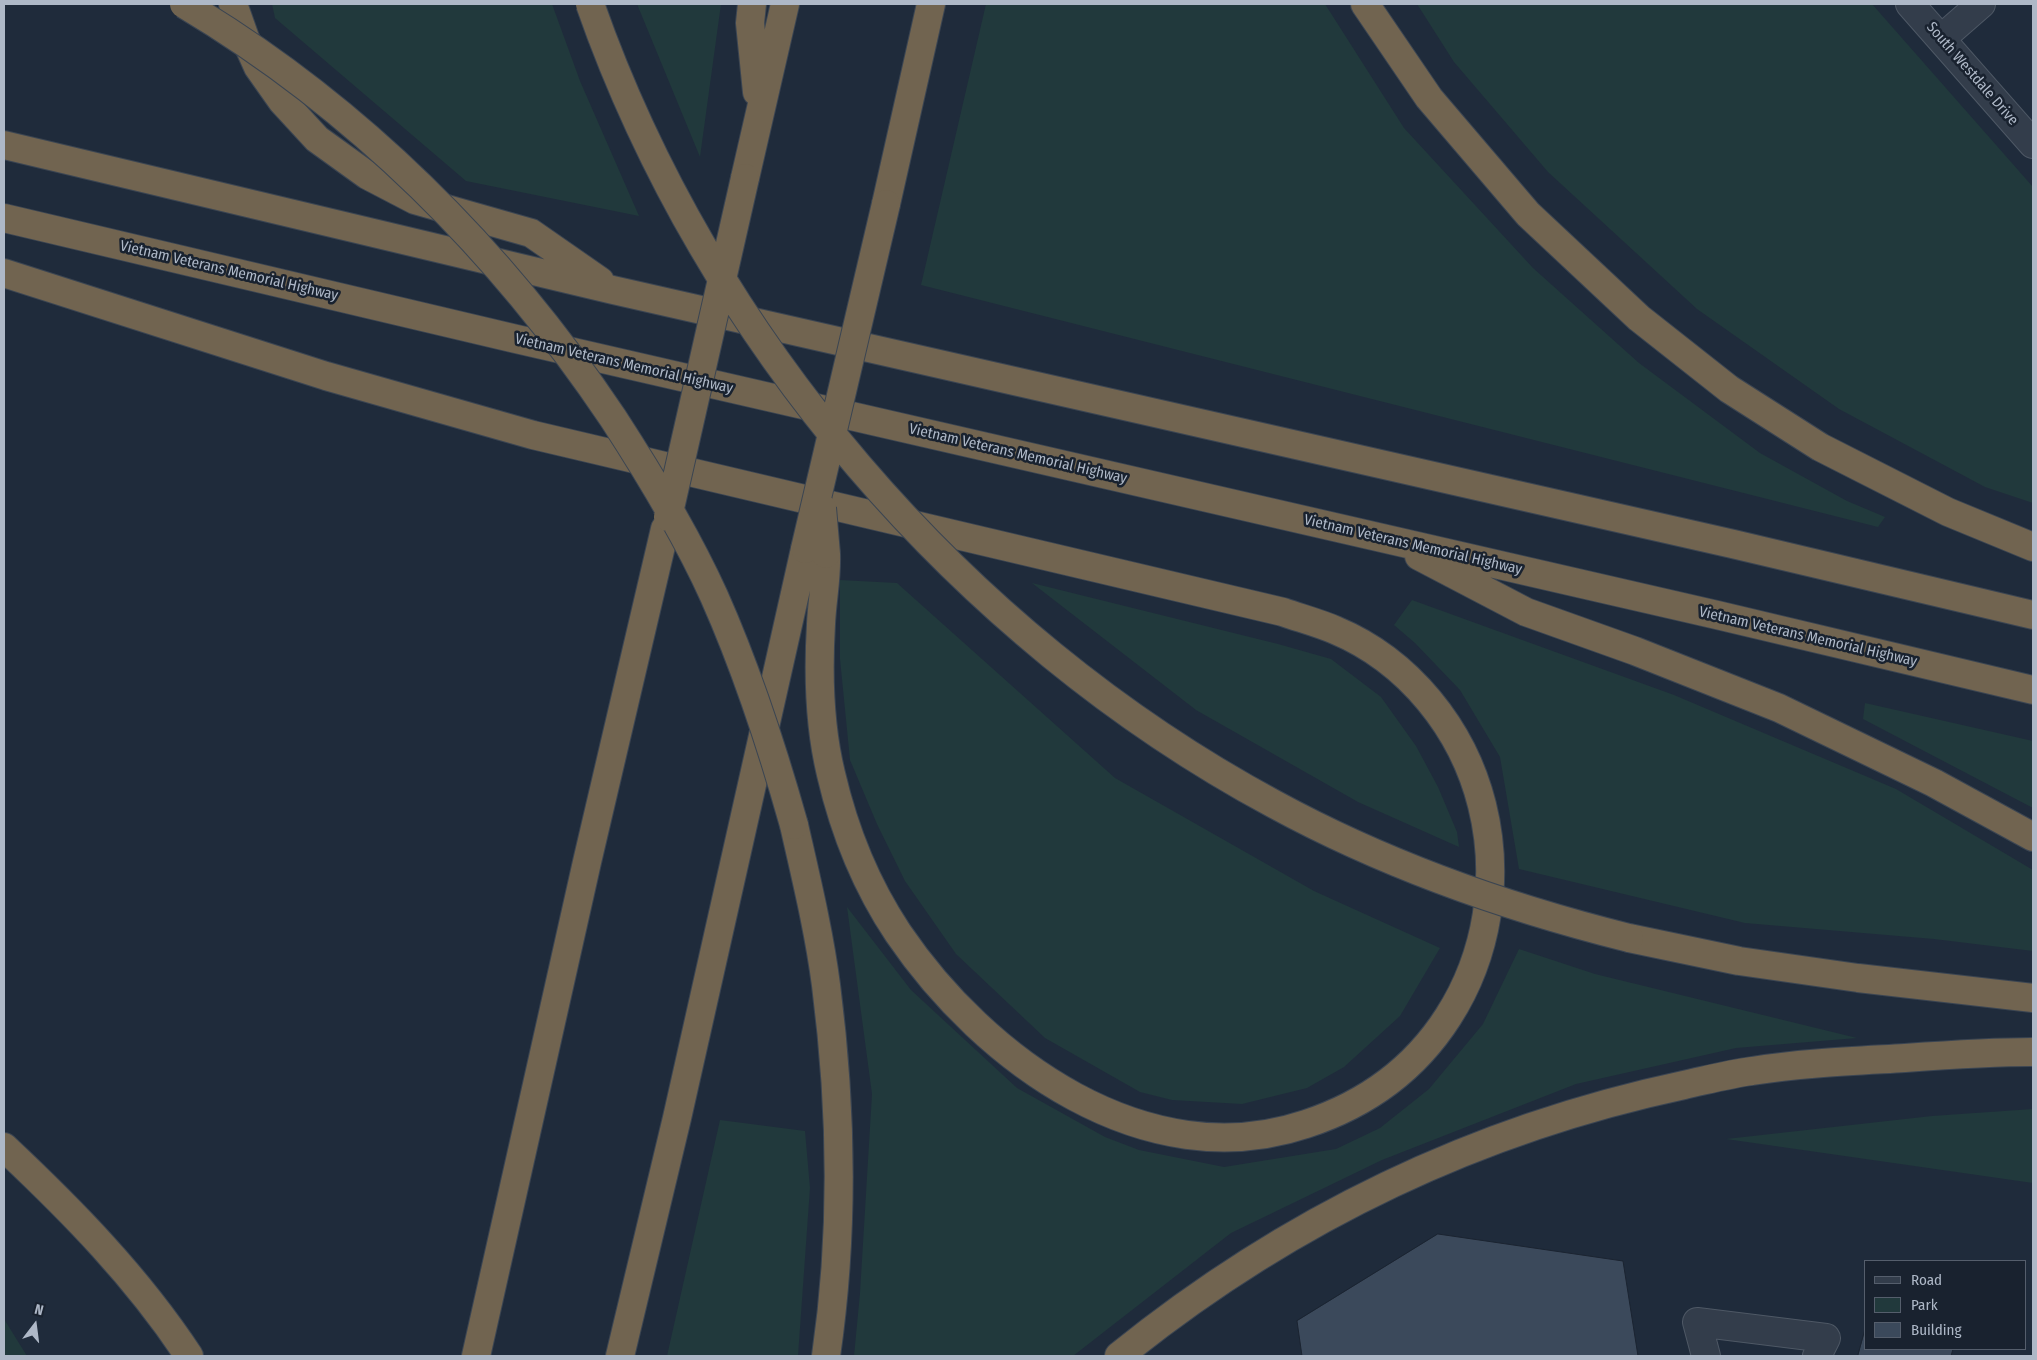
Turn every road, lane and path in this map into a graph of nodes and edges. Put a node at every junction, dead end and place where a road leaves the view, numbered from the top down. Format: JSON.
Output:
{"nodes":[{"id":1,"x":184,"y":4,"type":"edge"},
{"id":2,"x":233,"y":4,"type":"edge"},
{"id":3,"x":590,"y":4,"type":"edge"},
{"id":4,"x":752,"y":4,"type":"edge"},
{"id":5,"x":785,"y":4,"type":"edge"},
{"id":6,"x":931,"y":4,"type":"edge"},
{"id":7,"x":1365,"y":4,"type":"edge"},
{"id":8,"x":1910,"y":4,"type":"edge"},
{"id":9,"x":1981,"y":4,"type":"edge"},
{"id":10,"x":1942,"y":38,"type":"junction"},
{"id":11,"x":759,"y":116,"type":"junction"},
{"id":12,"x":2033,"y":144,"type":"edge"},
{"id":13,"x":4,"y":145,"type":"edge"},
{"id":14,"x":15,"y":221,"type":"edge"},
{"id":15,"x":12,"y":276,"type":"edge"},
{"id":16,"x":613,"y":290,"type":"junction"},
{"id":17,"x":1384,"y":538,"type":"junction"},
{"id":18,"x":2033,"y":547,"type":"edge"},
{"id":19,"x":816,"y":551,"type":"junction"},
{"id":20,"x":2033,"y":615,"type":"edge"},
{"id":21,"x":2033,"y":690,"type":"edge"},
{"id":22,"x":2033,"y":837,"type":"edge"},
{"id":23,"x":2033,"y":998,"type":"edge"},
{"id":24,"x":2033,"y":1052,"type":"edge"},
{"id":25,"x":4,"y":1147,"type":"edge"},
{"id":26,"x":189,"y":1356,"type":"edge"},
{"id":27,"x":476,"y":1356,"type":"edge"},
{"id":28,"x":620,"y":1356,"type":"edge"},
{"id":29,"x":826,"y":1356,"type":"edge"},
{"id":30,"x":1119,"y":1356,"type":"edge"},
{"id":31,"x":1706,"y":1356,"type":"edge"},
{"id":32,"x":1817,"y":1356,"type":"edge"}],
"edges":[{"from":1,"to":29,"type":"highway","bridge":true},
{"from":2,"to":16,"type":"highway"},
{"from":3,"to":23,"type":"highway","bridge":true},
{"from":4,"to":11,"type":"highway"},
{"from":5,"to":11,"type":"highway"},
{"from":6,"to":19,"type":"highway","bridge":true},
{"from":7,"to":18,"type":"highway"},
{"from":8,"to":10,"type":"street","name":"South Westdale Drive"},
{"from":9,"to":10,"type":"street"},
{"from":10,"to":12,"type":"street","name":"South Westdale Drive"},
{"from":11,"to":27,"type":"highway","bridge":true},
{"from":13,"to":16,"type":"highway"},
{"from":14,"to":17,"type":"highway","name":"Vietnam Veterans Memorial Highway"},
{"from":15,"to":19,"type":"highway"},
{"from":16,"to":20,"type":"highway"},
{"from":17,"to":21,"type":"highway","name":"Vietnam Veterans Memorial Highway"},
{"from":17,"to":22,"type":"highway"},
{"from":19,"to":28,"type":"highway"},
{"from":24,"to":30,"type":"highway"},
{"from":25,"to":26,"type":"highway"},
{"from":31,"to":32,"type":"street"}]}
